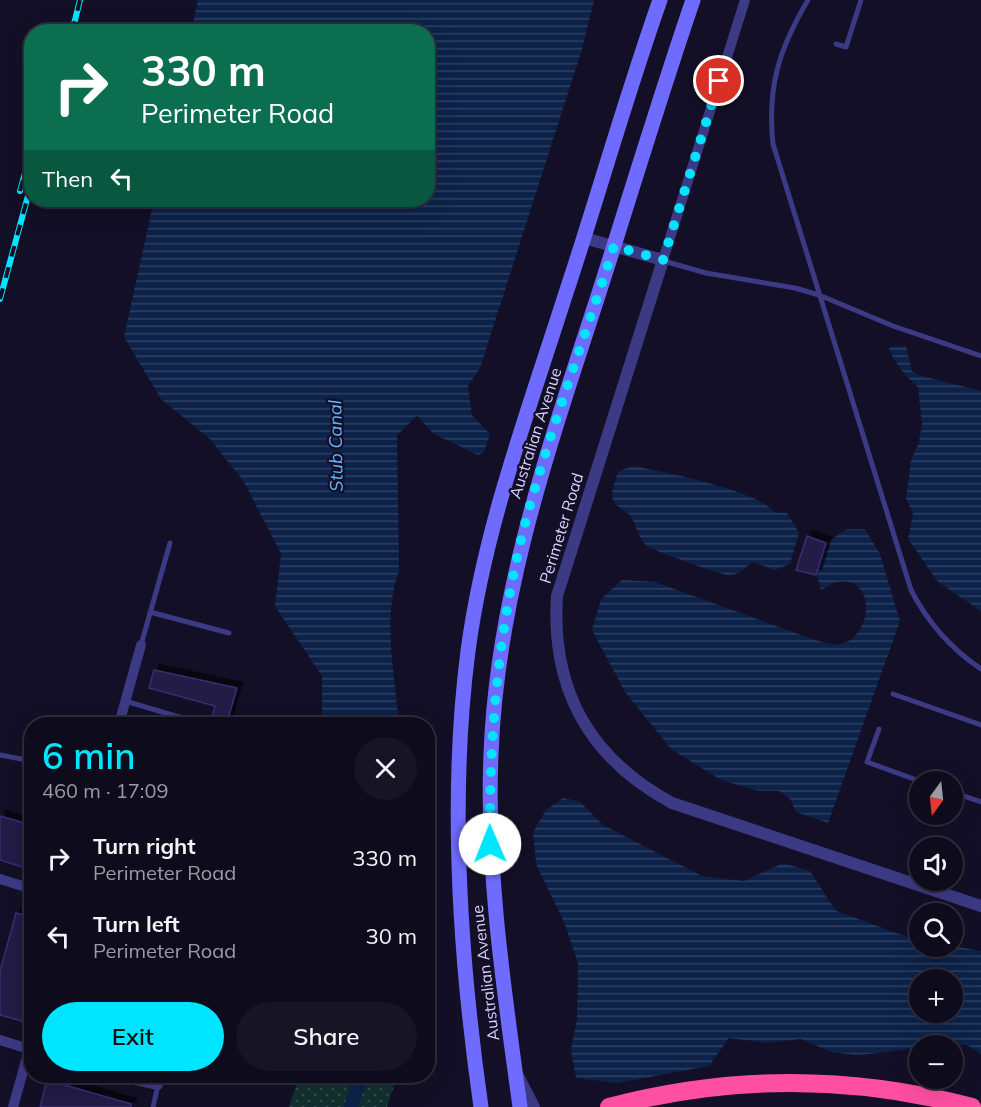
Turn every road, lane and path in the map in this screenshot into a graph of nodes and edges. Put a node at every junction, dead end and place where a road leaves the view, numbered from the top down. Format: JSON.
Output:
{"nodes":[{"id":1,"x":660,"y":0,"type":"edge"},
{"id":2,"x":693,"y":0,"type":"edge"},
{"id":3,"x":745,"y":0,"type":"edge"},
{"id":4,"x":808,"y":0,"type":"edge"},
{"id":5,"x":861,"y":0,"type":"edge"},
{"id":6,"x":836,"y":44,"type":"dead end"},
{"id":7,"x":584,"y":238,"type":"junction"},
{"id":8,"x":614,"y":246,"type":"junction"},
{"id":9,"x":663,"y":260,"type":"junction"},
{"id":10,"x":819,"y":295,"type":"junction"},
{"id":11,"x":981,"y":356,"type":"edge"},
{"id":12,"x":170,"y":543,"type":"dead end"},
{"id":13,"x":150,"y":612,"type":"junction"},
{"id":14,"x":229,"y":633,"type":"dead end"},
{"id":15,"x":141,"y":645,"type":"joint"},
{"id":16,"x":981,"y":669,"type":"edge"},
{"id":17,"x":893,"y":694,"type":"dead end"},
{"id":18,"x":125,"y":701,"type":"junction"},
{"id":19,"x":121,"y":717,"type":"edge"},
{"id":20,"x":179,"y":717,"type":"edge"},
{"id":21,"x":981,"y":724,"type":"edge"},
{"id":22,"x":879,"y":729,"type":"dead end"},
{"id":23,"x":0,"y":755,"type":"edge"},
{"id":24,"x":24,"y":759,"type":"edge"},
{"id":25,"x":909,"y":777,"type":"edge"},
{"id":26,"x":963,"y":796,"type":"edge"},
{"id":27,"x":981,"y":802,"type":"edge"},
{"id":28,"x":0,"y":879,"type":"edge"},
{"id":29,"x":24,"y":886,"type":"edge"},
{"id":30,"x":981,"y":906,"type":"edge"},
{"id":31,"x":0,"y":1041,"type":"edge"},
{"id":32,"x":24,"y":1045,"type":"edge"},
{"id":33,"x":24,"y":1070,"type":"edge"},
{"id":34,"x":514,"y":1070,"type":"junction"},
{"id":35,"x":152,"y":1083,"type":"edge"},
{"id":36,"x":158,"y":1085,"type":"joint"},
{"id":37,"x":13,"y":1107,"type":"edge"},
{"id":38,"x":153,"y":1107,"type":"edge"},
{"id":39,"x":481,"y":1107,"type":"edge"},
{"id":40,"x":520,"y":1107,"type":"edge"},
{"id":41,"x":534,"y":1107,"type":"edge"},
{"id":42,"x":609,"y":1107,"type":"edge"},
{"id":43,"x":972,"y":1107,"type":"edge"}],
"edges":[{"from":1,"to":7,"type":"main road","name":"Australian Avenue"},
{"from":2,"to":8,"type":"main road","name":"Australian Avenue"},
{"from":3,"to":9,"type":"street","name":"Perimeter Road"},
{"from":4,"to":10,"type":"lane"},
{"from":5,"to":6,"type":"lane"},
{"from":7,"to":8,"type":"street"},
{"from":7,"to":39,"type":"main road","name":"Australian Avenue"},
{"from":8,"to":9,"type":"street"},
{"from":8,"to":34,"type":"main road","name":"Australian Avenue"},
{"from":9,"to":10,"type":"lane"},
{"from":9,"to":30,"type":"street","name":"Perimeter Road"},
{"from":10,"to":11,"type":"lane"},
{"from":10,"to":16,"type":"lane"},
{"from":12,"to":13,"type":"lane"},
{"from":13,"to":14,"type":"lane"},
{"from":13,"to":15,"type":"lane"},
{"from":15,"to":18,"type":"street"},
{"from":17,"to":21,"type":"lane"},
{"from":18,"to":19,"type":"street"},
{"from":18,"to":20,"type":"lane"},
{"from":22,"to":25,"type":"lane"},
{"from":23,"to":24,"type":"lane"},
{"from":26,"to":27,"type":"lane"},
{"from":28,"to":29,"type":"street"},
{"from":31,"to":32,"type":"street"},
{"from":33,"to":37,"type":"street"},
{"from":34,"to":40,"type":"main road","name":"Australian Avenue"},
{"from":34,"to":41,"type":"street"},
{"from":35,"to":36,"type":"street"},
{"from":36,"to":38,"type":"lane"},
{"from":42,"to":43,"type":"highway"}]}
